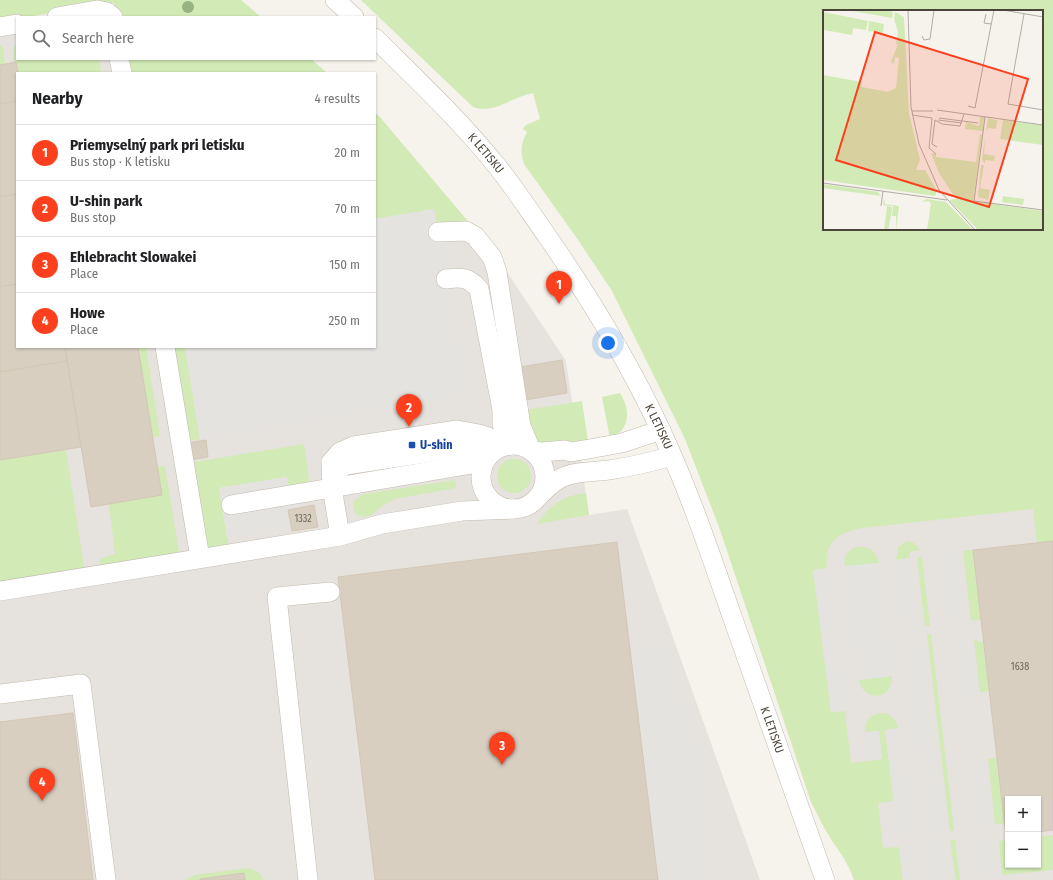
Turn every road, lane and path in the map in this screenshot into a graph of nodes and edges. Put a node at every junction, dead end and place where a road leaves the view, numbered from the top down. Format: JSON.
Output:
{"nodes":[{"id":1,"x":335,"y":0,"type":"edge"},
{"id":2,"x":64,"y":16,"type":"edge"},
{"id":3,"x":112,"y":16,"type":"edge"},
{"id":4,"x":353,"y":16,"type":"edge"},
{"id":5,"x":16,"y":24,"type":"edge"},
{"id":6,"x":0,"y":26,"type":"edge"},
{"id":7,"x":376,"y":39,"type":"edge"},
{"id":8,"x":119,"y":60,"type":"edge"},
{"id":9,"x":122,"y":72,"type":"edge"},
{"id":10,"x":438,"y":232,"type":"dead end"},
{"id":11,"x":446,"y":279,"type":"dead end"},
{"id":12,"x":165,"y":348,"type":"edge"},
{"id":13,"x":661,"y":430,"type":"junction"},
{"id":14,"x":512,"y":445,"type":"junction"},
{"id":15,"x":531,"y":450,"type":"junction"},
{"id":16,"x":672,"y":456,"type":"junction"},
{"id":17,"x":484,"y":462,"type":"junction"},
{"id":18,"x":332,"y":483,"type":"junction"},
{"id":19,"x":540,"y":495,"type":"junction"},
{"id":20,"x":231,"y":505,"type":"dead end"},
{"id":21,"x":514,"y":509,"type":"junction"},
{"id":22,"x":340,"y":536,"type":"junction"},
{"id":23,"x":200,"y":558,"type":"junction"},
{"id":24,"x":0,"y":591,"type":"edge"},
{"id":25,"x":330,"y":592,"type":"dead end"},
{"id":26,"x":0,"y":694,"type":"edge"},
{"id":27,"x":106,"y":880,"type":"edge"},
{"id":28,"x":308,"y":880,"type":"edge"},
{"id":29,"x":825,"y":880,"type":"edge"}],
"edges":[{"from":1,"to":4,"type":"street"},
{"from":2,"to":3,"type":"street"},
{"from":5,"to":6,"type":"street"},
{"from":7,"to":13,"type":"street","name":"K LETISKU"},
{"from":8,"to":9,"type":"street"},
{"from":10,"to":15,"type":"street"},
{"from":11,"to":14,"type":"street"},
{"from":12,"to":23,"type":"street"},
{"from":13,"to":15,"type":"street"},
{"from":13,"to":16,"type":"street","name":"K LETISKU"},
{"from":14,"to":15,"type":"street"},
{"from":14,"to":17,"type":"street"},
{"from":14,"to":18,"type":"street"},
{"from":15,"to":19,"type":"street"},
{"from":16,"to":19,"type":"street"},
{"from":16,"to":29,"type":"street","name":"K LETISKU"},
{"from":17,"to":18,"type":"street"},
{"from":17,"to":21,"type":"street"},
{"from":18,"to":20,"type":"street"},
{"from":18,"to":22,"type":"street"},
{"from":19,"to":21,"type":"street"},
{"from":21,"to":22,"type":"street"},
{"from":22,"to":23,"type":"street"},
{"from":23,"to":24,"type":"street"},
{"from":25,"to":28,"type":"street"},
{"from":26,"to":27,"type":"street"}]}
